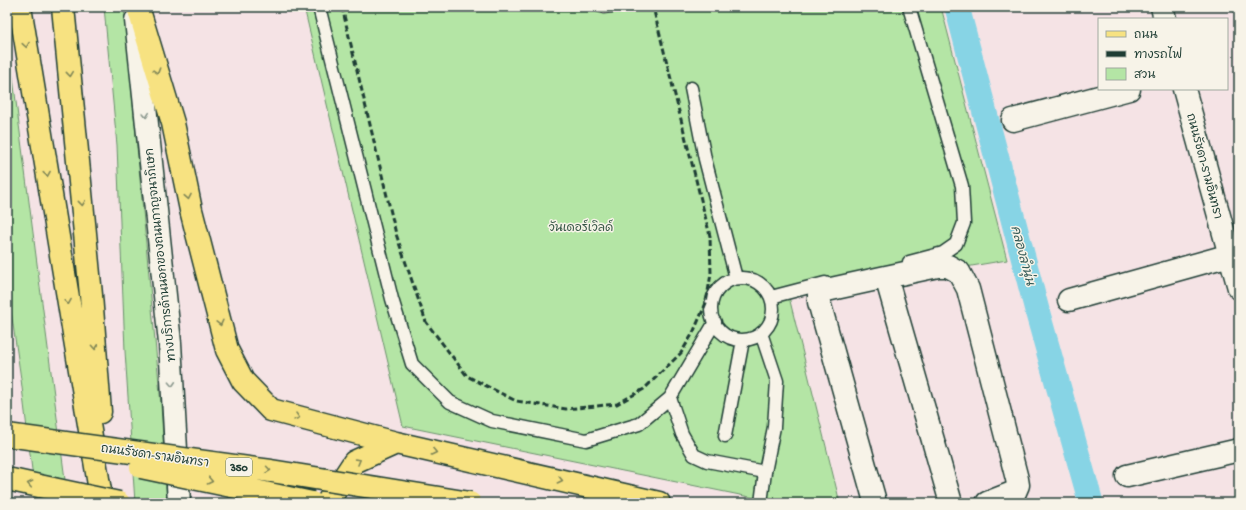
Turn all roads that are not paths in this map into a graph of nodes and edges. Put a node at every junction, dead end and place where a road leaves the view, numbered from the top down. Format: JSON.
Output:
{"nodes":[{"id":1,"x":20,"y":7,"type":"edge"},
{"id":2,"x":63,"y":7,"type":"edge"},
{"id":3,"x":136,"y":7,"type":"edge"},
{"id":4,"x":320,"y":7,"type":"edge"},
{"id":5,"x":909,"y":7,"type":"edge"},
{"id":6,"x":1162,"y":7,"type":"edge"},
{"id":7,"x":1165,"y":18,"type":"edge"},
{"id":8,"x":691,"y":88,"type":"dead end"},
{"id":9,"x":1125,"y":90,"type":"edge"},
{"id":10,"x":1184,"y":90,"type":"edge"},
{"id":11,"x":1013,"y":120,"type":"dead end"},
{"id":12,"x":1230,"y":254,"type":"junction"},
{"id":13,"x":886,"y":277,"type":"junction"},
{"id":14,"x":736,"y":278,"type":"junction"},
{"id":15,"x":1239,"y":288,"type":"edge"},
{"id":16,"x":771,"y":298,"type":"junction"},
{"id":17,"x":1069,"y":300,"type":"dead end"},
{"id":18,"x":715,"y":322,"type":"junction"},
{"id":19,"x":761,"y":333,"type":"junction"},
{"id":20,"x":742,"y":340,"type":"junction"},
{"id":21,"x":670,"y":398,"type":"junction"},
{"id":22,"x":7,"y":435,"type":"edge"},
{"id":23,"x":725,"y":436,"type":"dead end"},
{"id":24,"x":7,"y":438,"type":"edge"},
{"id":25,"x":396,"y":443,"type":"junction"},
{"id":26,"x":1239,"y":450,"type":"edge"},
{"id":27,"x":765,"y":472,"type":"junction"},
{"id":28,"x":1127,"y":476,"type":"dead end"},
{"id":29,"x":7,"y":480,"type":"edge"},
{"id":30,"x":53,"y":490,"type":"junction"},
{"id":31,"x":97,"y":503,"type":"edge"},
{"id":32,"x":102,"y":503,"type":"edge"},
{"id":33,"x":106,"y":503,"type":"edge"},
{"id":34,"x":119,"y":503,"type":"edge"},
{"id":35,"x":179,"y":503,"type":"edge"},
{"id":36,"x":312,"y":503,"type":"edge"},
{"id":37,"x":327,"y":503,"type":"edge"},
{"id":38,"x":470,"y":503,"type":"edge"},
{"id":39,"x":659,"y":503,"type":"edge"},
{"id":40,"x":761,"y":503,"type":"edge"},
{"id":41,"x":874,"y":503,"type":"edge"},
{"id":42,"x":951,"y":503,"type":"edge"},
{"id":43,"x":987,"y":503,"type":"edge"}],
"edges":[{"from":1,"to":32,"type":"main road","one_way":true},
{"from":2,"to":33,"type":"main road","one_way":true},
{"from":3,"to":25,"type":"main road","one_way":true},
{"from":3,"to":35,"type":"street","name":"ทางบริการด้านนอกของถนนกาญจนาภิเษก","one_way":true},
{"from":4,"to":21,"type":"lane"},
{"from":5,"to":16,"type":"lane"},
{"from":6,"to":7,"type":"street"},
{"from":8,"to":14,"type":"lane"},
{"from":9,"to":11,"type":"street"},
{"from":10,"to":12,"type":"street","name":"ถนนรัชดา-รามอินทรา"},
{"from":12,"to":15,"type":"street","name":"ถนนรัชดา-รามอินทรา"},
{"from":12,"to":17,"type":"street"},
{"from":13,"to":41,"type":"street"},
{"from":13,"to":42,"type":"street"},
{"from":13,"to":43,"type":"street"},
{"from":14,"to":16,"type":"lane"},
{"from":14,"to":18,"type":"lane"},
{"from":16,"to":19,"type":"lane"},
{"from":18,"to":20,"type":"lane"},
{"from":18,"to":21,"type":"lane"},
{"from":19,"to":20,"type":"lane"},
{"from":19,"to":27,"type":"lane"},
{"from":20,"to":23,"type":"lane"},
{"from":21,"to":27,"type":"lane"},
{"from":22,"to":38,"type":"main road","name":"ถนนรัชดา-รามอินทรา","number":"350","one_way":true,"bridge":true},
{"from":24,"to":36,"type":"main road","name":"ถนนรัชดา-รามอินทรา","number":"350","one_way":true,"bridge":true},
{"from":37,"to":25,"type":"main road","one_way":true},
{"from":25,"to":39,"type":"main road","one_way":true},
{"from":26,"to":28,"type":"street"},
{"from":27,"to":40,"type":"lane"},
{"from":30,"to":29,"type":"main road","one_way":true},
{"from":30,"to":31,"type":"main road","bridge":true},
{"from":30,"to":34,"type":"main road","bridge":true}]}
